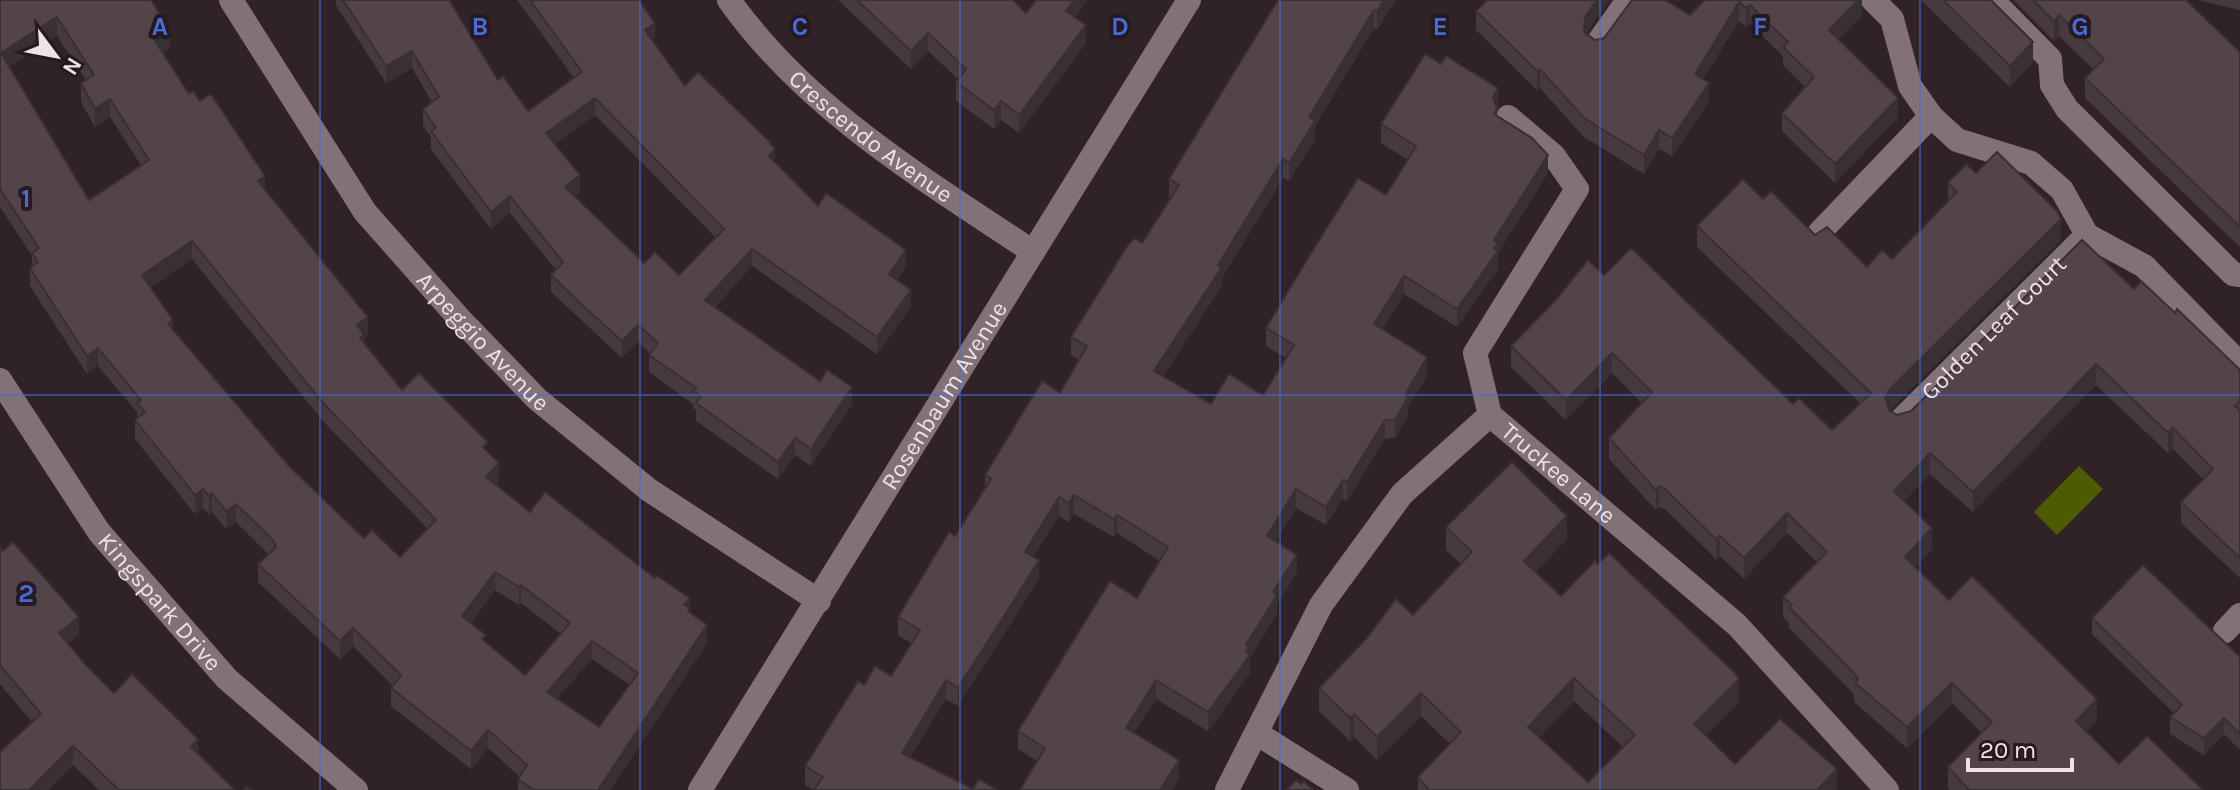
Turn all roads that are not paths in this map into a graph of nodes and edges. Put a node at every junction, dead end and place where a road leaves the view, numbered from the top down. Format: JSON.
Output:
{"nodes":[{"id":1,"x":231,"y":0,"type":"edge"},
{"id":2,"x":729,"y":0,"type":"edge"},
{"id":3,"x":1189,"y":0,"type":"edge"},
{"id":4,"x":1628,"y":0,"type":"edge"},
{"id":5,"x":1873,"y":0,"type":"edge"},
{"id":6,"x":1992,"y":0,"type":"edge"},
{"id":7,"x":1597,"y":44,"type":"edge"},
{"id":8,"x":1931,"y":116,"type":"junction"},
{"id":9,"x":1508,"y":117,"type":"dead end"},
{"id":10,"x":1820,"y":232,"type":"edge"},
{"id":11,"x":2087,"y":235,"type":"junction"},
{"id":12,"x":1033,"y":252,"type":"junction"},
{"id":13,"x":2240,"y":275,"type":"edge"},
{"id":14,"x":2240,"y":364,"type":"edge"},
{"id":15,"x":0,"y":380,"type":"edge"},
{"id":16,"x":1490,"y":415,"type":"junction"},
{"id":17,"x":1900,"y":421,"type":"edge"},
{"id":18,"x":819,"y":601,"type":"junction"},
{"id":19,"x":1258,"y":734,"type":"junction"},
{"id":20,"x":356,"y":790,"type":"edge"},
{"id":21,"x":700,"y":790,"type":"edge"},
{"id":22,"x":1227,"y":790,"type":"edge"},
{"id":23,"x":1347,"y":790,"type":"edge"},
{"id":24,"x":1887,"y":790,"type":"edge"}],
"edges":[{"from":1,"to":18,"type":"street","name":"Arpeggio Avenue"},
{"from":2,"to":12,"type":"street","name":"Crescendo Avenue"},
{"from":3,"to":12,"type":"street","name":"Rosenbaum Avenue"},
{"from":4,"to":7,"type":"street"},
{"from":5,"to":8,"type":"street"},
{"from":6,"to":13,"type":"street"},
{"from":8,"to":10,"type":"street"},
{"from":8,"to":11,"type":"street"},
{"from":9,"to":16,"type":"street"},
{"from":11,"to":14,"type":"street"},
{"from":11,"to":17,"type":"street","name":"Golden Leaf Court"},
{"from":12,"to":18,"type":"street","name":"Rosenbaum Avenue"},
{"from":15,"to":20,"type":"street","name":"Kingspark Drive"},
{"from":16,"to":19,"type":"street","name":"Truckee Lane"},
{"from":16,"to":24,"type":"street","name":"Truckee Lane"},
{"from":18,"to":21,"type":"street","name":"Rosenbaum Avenue"},
{"from":19,"to":22,"type":"street","name":"Truckee Lane"},
{"from":19,"to":23,"type":"street"}]}
